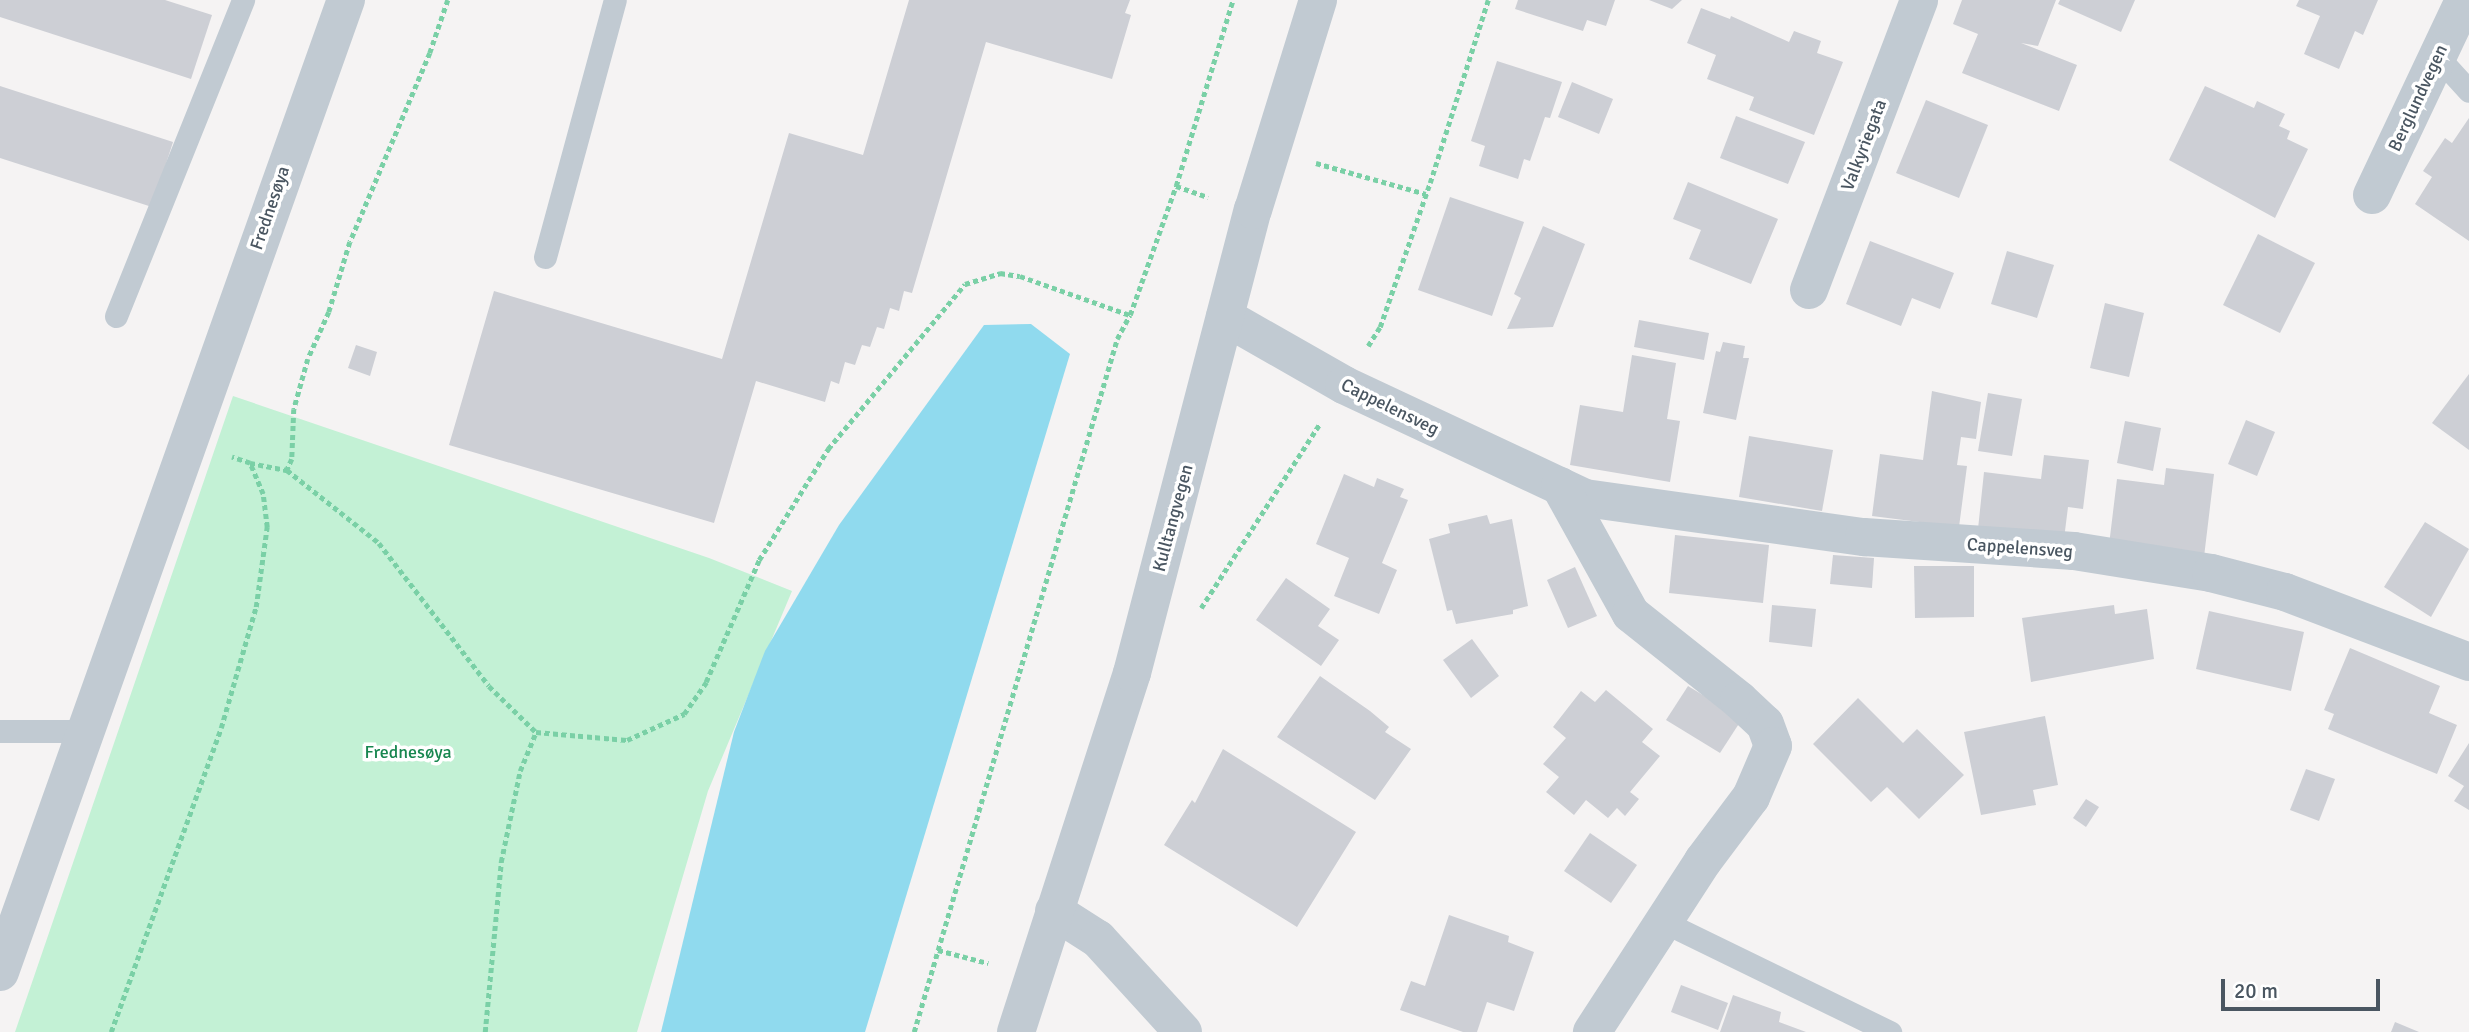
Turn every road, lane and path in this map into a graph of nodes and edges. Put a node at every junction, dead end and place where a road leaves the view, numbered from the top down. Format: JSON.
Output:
{"nodes":[{"id":1,"x":243,"y":0,"type":"edge"},
{"id":2,"x":346,"y":0,"type":"edge"},
{"id":3,"x":448,"y":0,"type":"edge"},
{"id":4,"x":615,"y":0,"type":"edge"},
{"id":5,"x":1233,"y":0,"type":"edge"},
{"id":6,"x":1318,"y":0,"type":"edge"},
{"id":7,"x":1488,"y":0,"type":"edge"},
{"id":8,"x":1919,"y":0,"type":"edge"},
{"id":9,"x":2464,"y":0,"type":"edge"},
{"id":10,"x":2437,"y":56,"type":"junction"},
{"id":11,"x":2467,"y":86,"type":"edge"},
{"id":12,"x":1308,"y":160,"type":"dead end"},
{"id":13,"x":1176,"y":187,"type":"junction"},
{"id":14,"x":1426,"y":194,"type":"junction"},
{"id":15,"x":2372,"y":195,"type":"dead end"},
{"id":16,"x":1221,"y":201,"type":"dead end"},
{"id":17,"x":545,"y":257,"type":"dead end"},
{"id":18,"x":1810,"y":290,"type":"dead end"},
{"id":19,"x":1130,"y":315,"type":"junction"},
{"id":20,"x":116,"y":316,"type":"dead end"},
{"id":21,"x":1225,"y":317,"type":"junction"},
{"id":22,"x":1344,"y":385,"type":"junction"},
{"id":23,"x":187,"y":442,"type":"junction"},
{"id":24,"x":250,"y":463,"type":"junction"},
{"id":25,"x":287,"y":470,"type":"junction"},
{"id":26,"x":1560,"y":485,"type":"junction"},
{"id":27,"x":1199,"y":610,"type":"dead end"},
{"id":28,"x":2469,"y":662,"type":"edge"},
{"id":29,"x":84,"y":731,"type":"junction"},
{"id":30,"x":0,"y":732,"type":"edge"},
{"id":31,"x":536,"y":732,"type":"junction"},
{"id":32,"x":1054,"y":911,"type":"junction"},
{"id":33,"x":1662,"y":921,"type":"junction"},
{"id":34,"x":0,"y":972,"type":"edge"},
{"id":35,"x":111,"y":1032,"type":"edge"},
{"id":36,"x":485,"y":1032,"type":"edge"},
{"id":37,"x":914,"y":1032,"type":"edge"},
{"id":38,"x":1016,"y":1032,"type":"edge"},
{"id":39,"x":1183,"y":1032,"type":"edge"},
{"id":40,"x":1592,"y":1032,"type":"edge"},
{"id":41,"x":1890,"y":1032,"type":"edge"}],
"edges":[{"from":1,"to":20,"type":"lane"},
{"from":2,"to":23,"type":"street","name":"Frednesøya"},
{"from":3,"to":25,"type":"path"},
{"from":4,"to":17,"type":"lane"},
{"from":5,"to":13,"type":"path"},
{"from":6,"to":21,"type":"street","name":"Kulltangvegen"},
{"from":7,"to":14,"type":"path"},
{"from":8,"to":18,"type":"street","name":"Valkyriegata"},
{"from":9,"to":10,"type":"street","name":"Berglundvegen"},
{"from":10,"to":11,"type":"lane"},
{"from":10,"to":15,"type":"street","name":"Berglundvegen"},
{"from":12,"to":14,"type":"path"},
{"from":13,"to":16,"type":"path"},
{"from":13,"to":19,"type":"path"},
{"from":14,"to":22,"type":"path"},
{"from":19,"to":31,"type":"path"},
{"from":19,"to":37,"type":"path"},
{"from":21,"to":22,"type":"street","name":"Cappelensveg"},
{"from":21,"to":32,"type":"street","name":"Kulltangvegen"},
{"from":22,"to":26,"type":"street","name":"Cappelensveg"},
{"from":22,"to":27,"type":"path"},
{"from":23,"to":24,"type":"path"},
{"from":23,"to":29,"type":"street","name":"Frednesøya"},
{"from":24,"to":25,"type":"path"},
{"from":24,"to":35,"type":"path"},
{"from":25,"to":31,"type":"path"},
{"from":26,"to":28,"type":"street","name":"Cappelensveg"},
{"from":26,"to":33,"type":"street"},
{"from":29,"to":30,"type":"lane"},
{"from":29,"to":34,"type":"street","name":"Frednesøya"},
{"from":31,"to":36,"type":"path"},
{"from":32,"to":38,"type":"street","name":"Kulltangvegen"},
{"from":32,"to":39,"type":"street"},
{"from":33,"to":40,"type":"street"},
{"from":33,"to":41,"type":"lane"}]}
